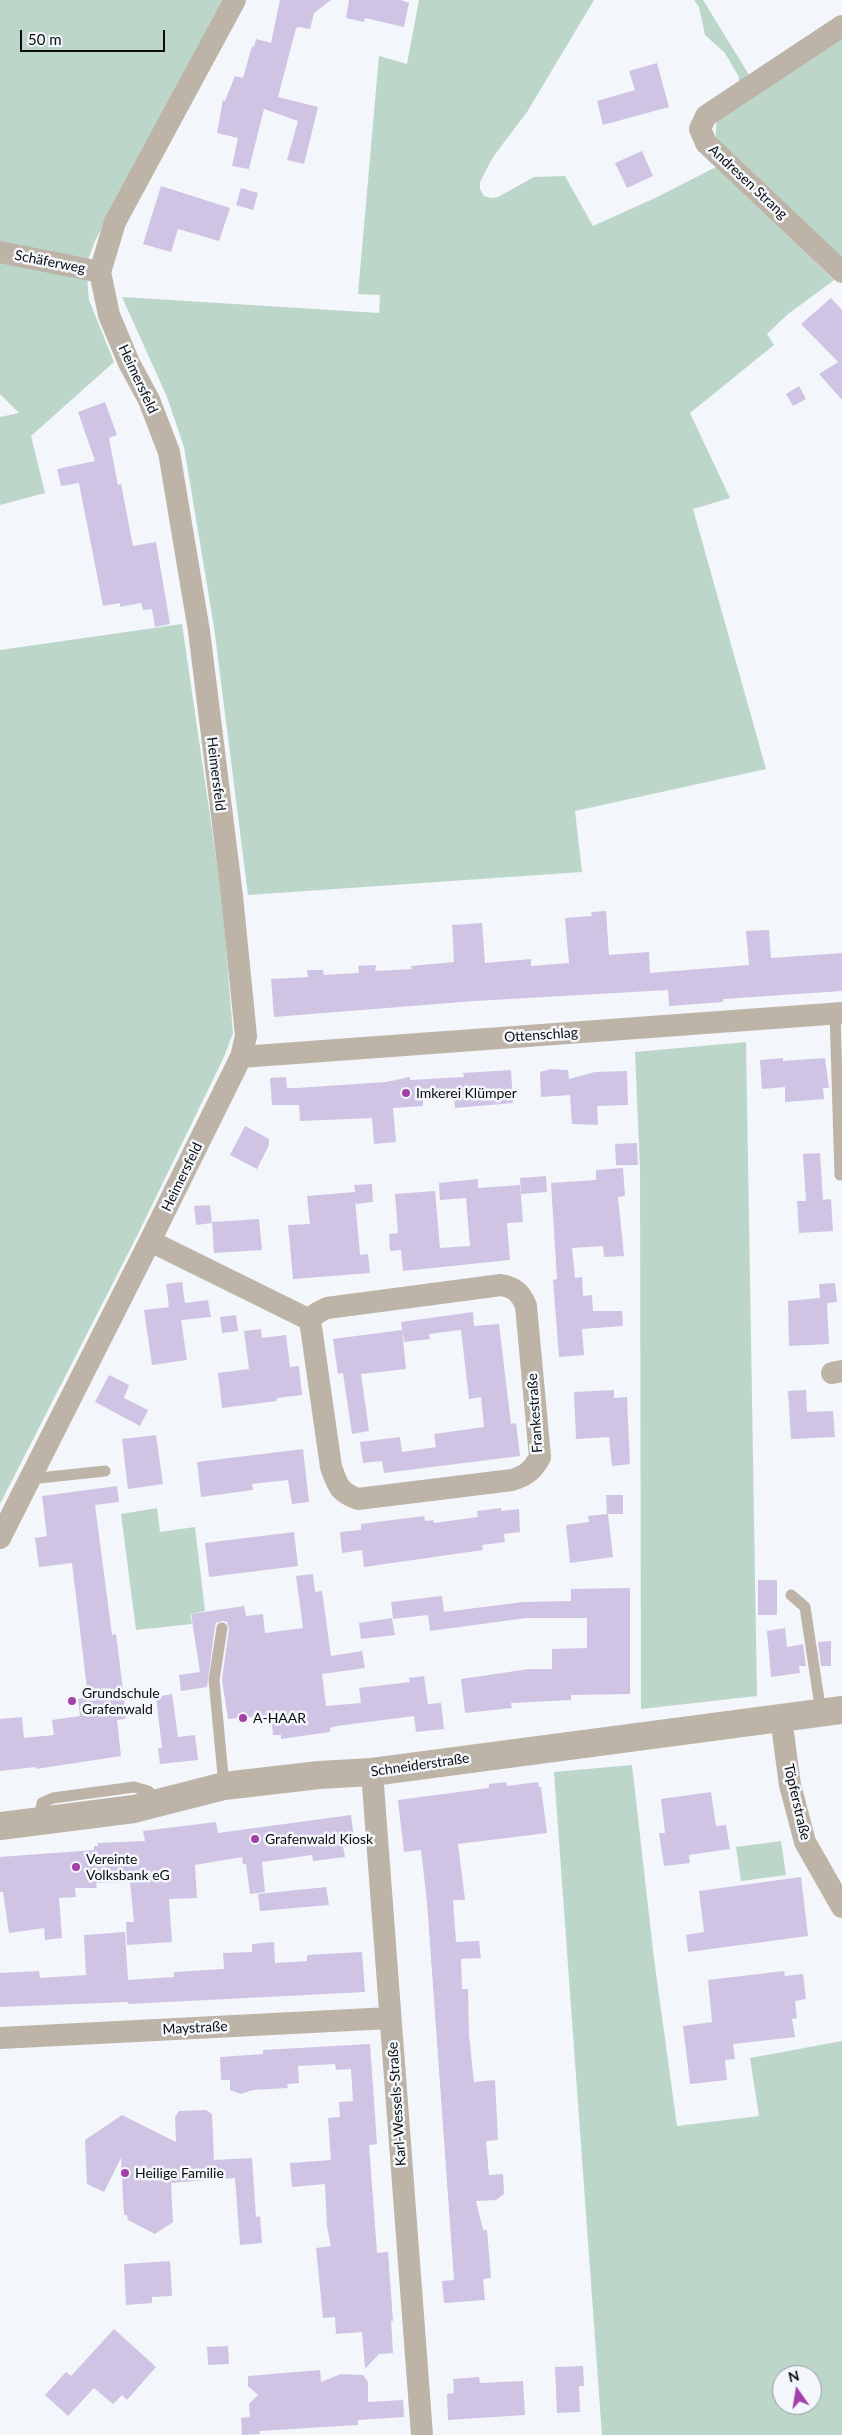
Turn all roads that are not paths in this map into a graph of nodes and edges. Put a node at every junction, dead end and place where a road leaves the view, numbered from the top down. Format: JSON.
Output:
{"nodes":[{"id":1,"x":235,"y":0,"type":"edge"},
{"id":2,"x":842,"y":26,"type":"edge"},
{"id":3,"x":0,"y":252,"type":"edge"},
{"id":4,"x":100,"y":272,"type":"junction"},
{"id":5,"x":842,"y":272,"type":"edge"},
{"id":6,"x":839,"y":1013,"type":"edge"},
{"id":7,"x":240,"y":1057,"type":"junction"},
{"id":8,"x":840,"y":1175,"type":"dead end"},
{"id":9,"x":150,"y":1241,"type":"junction"},
{"id":10,"x":310,"y":1320,"type":"junction"},
{"id":11,"x":105,"y":1471,"type":"dead end"},
{"id":12,"x":30,"y":1479,"type":"junction"},
{"id":13,"x":0,"y":1538,"type":"edge"},
{"id":14,"x":791,"y":1595,"type":"dead end"},
{"id":15,"x":222,"y":1628,"type":"dead end"},
{"id":16,"x":831,"y":1712,"type":"edge"},
{"id":17,"x":781,"y":1718,"type":"junction"},
{"id":18,"x":372,"y":1772,"type":"junction"},
{"id":19,"x":224,"y":1786,"type":"junction"},
{"id":20,"x":0,"y":1826,"type":"edge"},
{"id":21,"x":842,"y":1906,"type":"edge"},
{"id":22,"x":390,"y":2018,"type":"junction"},
{"id":23,"x":0,"y":2038,"type":"edge"},
{"id":24,"x":422,"y":2435,"type":"edge"}],
"edges":[{"from":1,"to":4,"type":"street","name":"Heimersfeld"},
{"from":2,"to":5,"type":"street","name":"Andresen Strang"},
{"from":3,"to":4,"type":"street","name":"Schäferweg"},
{"from":4,"to":7,"type":"street","name":"Heimersfeld"},
{"from":6,"to":7,"type":"street","name":"Ottenschlag"},
{"from":6,"to":8,"type":"lane"},
{"from":7,"to":9,"type":"street","name":"Heimersfeld"},
{"from":9,"to":10,"type":"street"},
{"from":9,"to":12,"type":"street","name":"Heimersfeld"},
{"from":10,"to":10,"type":"street","name":"Frankestraße"},
{"from":11,"to":12,"type":"lane"},
{"from":12,"to":13,"type":"street","name":"Heimersfeld"},
{"from":14,"to":16,"type":"lane"},
{"from":15,"to":19,"type":"lane"},
{"from":16,"to":17,"type":"street","name":"Schneiderstraße"},
{"from":17,"to":18,"type":"street","name":"Schneiderstraße"},
{"from":17,"to":21,"type":"street","name":"Töpferstraße"},
{"from":18,"to":19,"type":"street","name":"Schneiderstraße"},
{"from":18,"to":22,"type":"street","name":"Karl-Wessels-Straße"},
{"from":19,"to":20,"type":"street","name":"Schneiderstraße"},
{"from":22,"to":23,"type":"street","name":"Maystraße"},
{"from":22,"to":24,"type":"street","name":"Karl-Wessels-Straße"}]}
